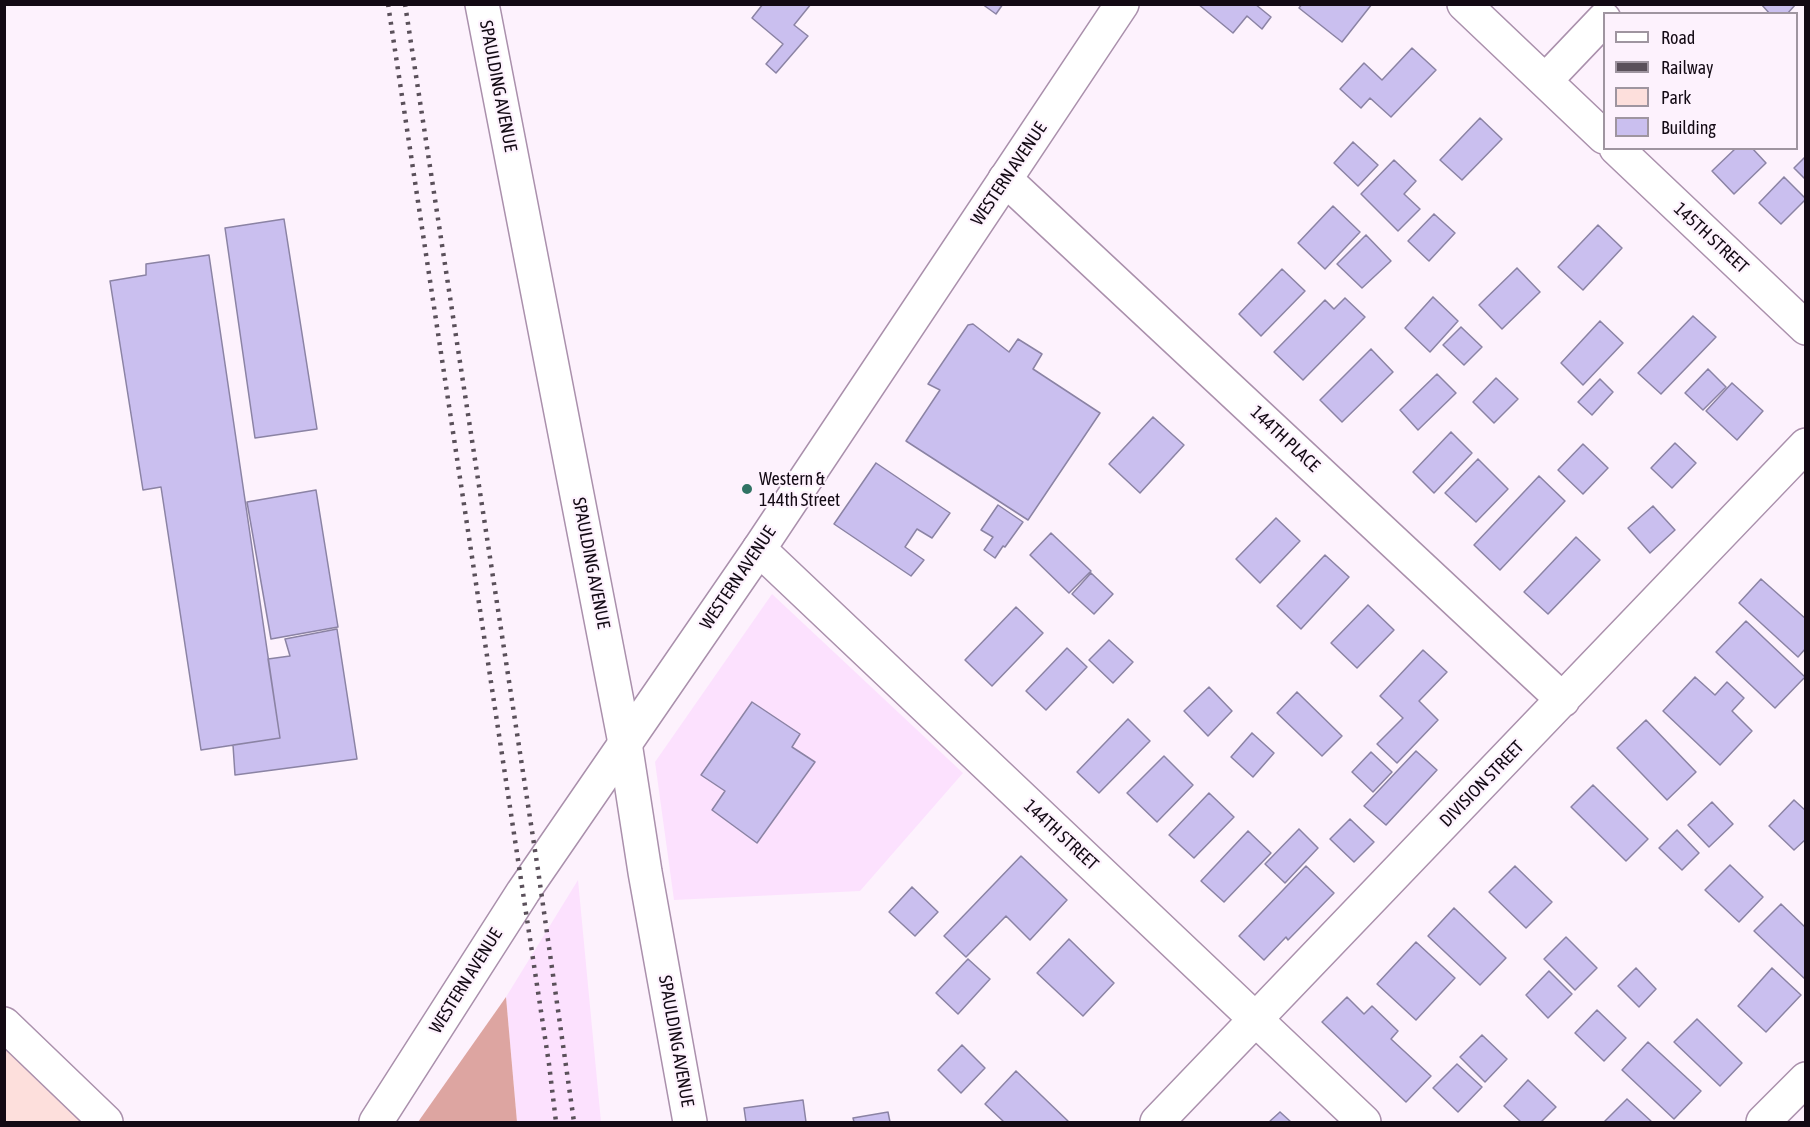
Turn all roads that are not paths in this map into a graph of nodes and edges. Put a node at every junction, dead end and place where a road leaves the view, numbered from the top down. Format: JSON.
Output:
{"nodes":[{"id":1,"x":482,"y":4,"type":"edge"},
{"id":2,"x":1122,"y":4,"type":"edge"},
{"id":3,"x":1464,"y":4,"type":"edge"},
{"id":4,"x":1603,"y":20,"type":"edge"},
{"id":5,"x":1545,"y":81,"type":"junction"},
{"id":6,"x":1603,"y":135,"type":"edge"},
{"id":7,"x":1618,"y":150,"type":"edge"},
{"id":8,"x":1005,"y":179,"type":"junction"},
{"id":9,"x":1806,"y":328,"type":"edge"},
{"id":10,"x":1806,"y":445,"type":"edge"},
{"id":11,"x":759,"y":549,"type":"junction"},
{"id":12,"x":1563,"y":700,"type":"junction"},
{"id":13,"x":626,"y":743,"type":"junction"},
{"id":14,"x":1256,"y":1020,"type":"junction"},
{"id":15,"x":4,"y":1024,"type":"edge"},
{"id":16,"x":1806,"y":1079,"type":"edge"},
{"id":17,"x":106,"y":1122,"type":"edge"},
{"id":18,"x":376,"y":1122,"type":"edge"},
{"id":19,"x":690,"y":1122,"type":"edge"},
{"id":20,"x":1157,"y":1122,"type":"edge"},
{"id":21,"x":1364,"y":1122,"type":"edge"},
{"id":22,"x":1763,"y":1122,"type":"edge"}],
"edges":[{"from":1,"to":13,"type":"street","name":"SPAULDING AVENUE"},
{"from":2,"to":8,"type":"street","name":"WESTERN AVENUE"},
{"from":3,"to":5,"type":"street"},
{"from":4,"to":5,"type":"street"},
{"from":5,"to":6,"type":"street"},
{"from":7,"to":9,"type":"street","name":"145TH STREET"},
{"from":8,"to":11,"type":"street","name":"WESTERN AVENUE"},
{"from":8,"to":12,"type":"street","name":"144TH PLACE"},
{"from":10,"to":12,"type":"street","name":"DIVISION STREET"},
{"from":11,"to":13,"type":"street","name":"WESTERN AVENUE"},
{"from":11,"to":14,"type":"street","name":"144TH STREET"},
{"from":12,"to":14,"type":"street","name":"DIVISION STREET"},
{"from":13,"to":18,"type":"street","name":"WESTERN AVENUE"},
{"from":13,"to":19,"type":"street","name":"SPAULDING AVENUE"},
{"from":14,"to":20,"type":"street","name":"DIVISION STREET"},
{"from":14,"to":21,"type":"street","name":"144TH STREET"},
{"from":15,"to":17,"type":"street"},
{"from":16,"to":22,"type":"street"}]}
